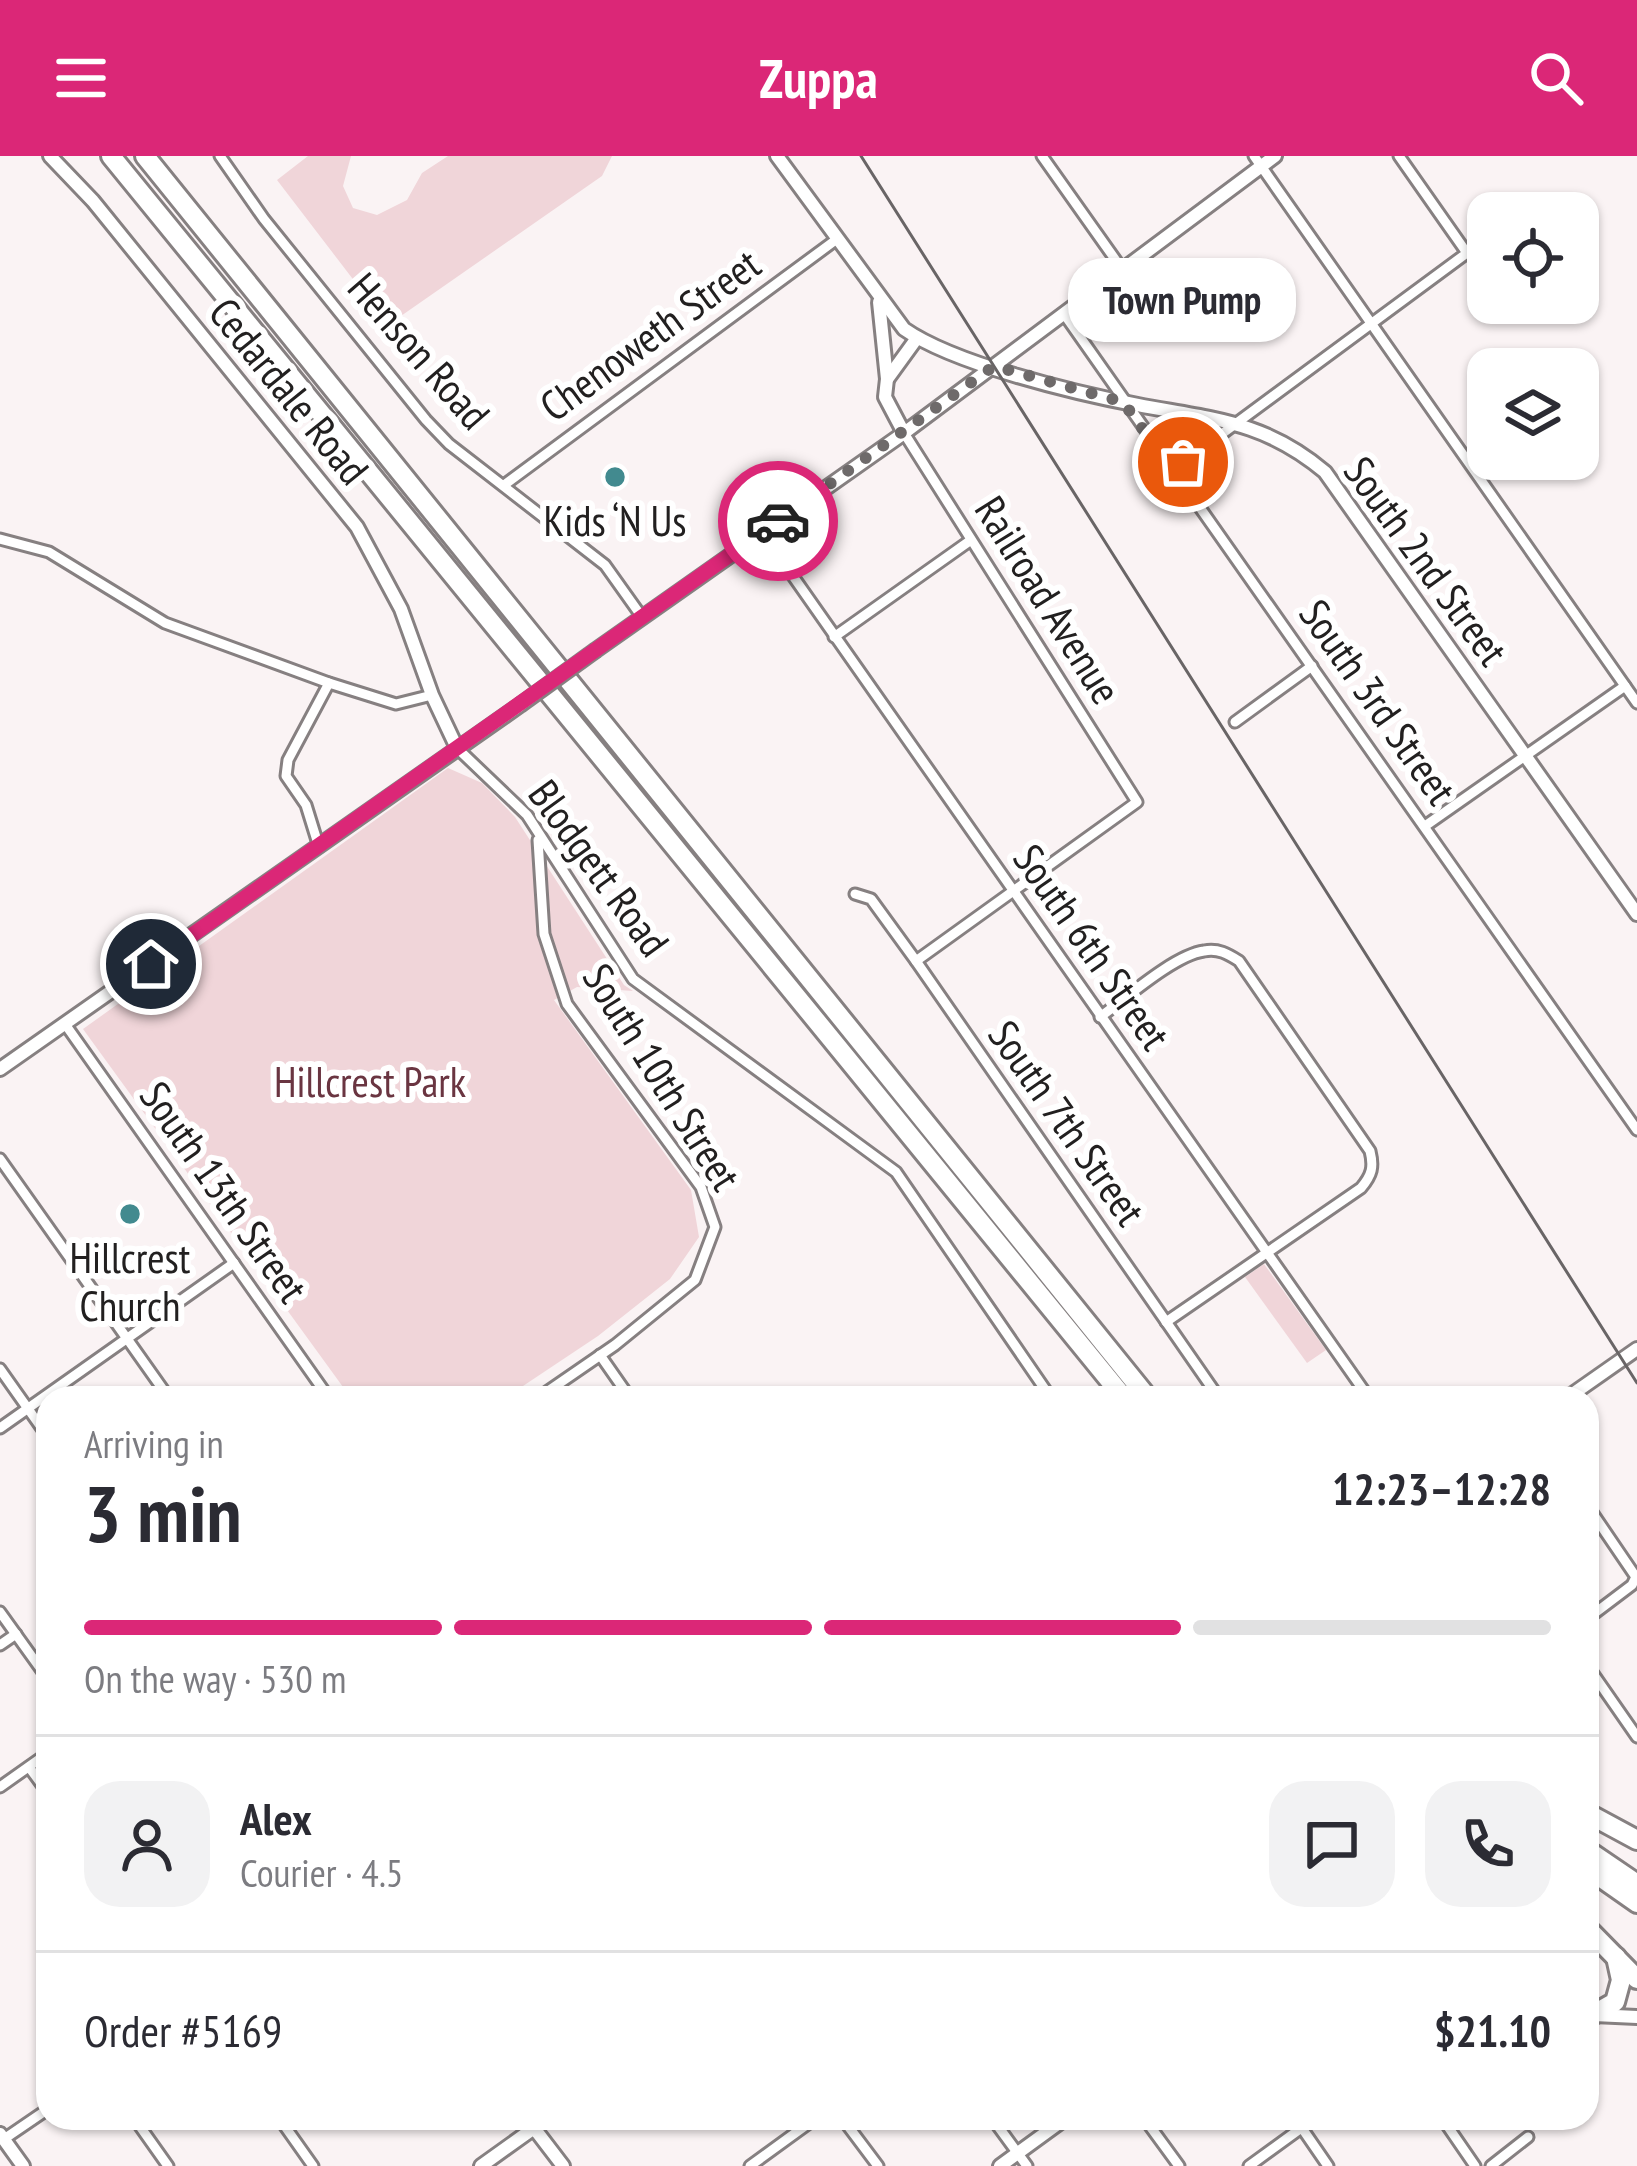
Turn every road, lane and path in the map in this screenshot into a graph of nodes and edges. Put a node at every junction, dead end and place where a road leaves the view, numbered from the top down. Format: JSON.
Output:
{"nodes":[{"id":1,"x":50,"y":156,"type":"edge"},
{"id":2,"x":99,"y":156,"type":"edge"},
{"id":3,"x":111,"y":156,"type":"edge"},
{"id":4,"x":145,"y":156,"type":"edge"},
{"id":5,"x":160,"y":156,"type":"edge"},
{"id":6,"x":220,"y":156,"type":"edge"},
{"id":7,"x":777,"y":156,"type":"edge"},
{"id":8,"x":1042,"y":156,"type":"edge"},
{"id":9,"x":1275,"y":156,"type":"edge"},
{"id":10,"x":1400,"y":156,"type":"edge"},
{"id":11,"x":1257,"y":162,"type":"edge"},
{"id":12,"x":837,"y":239,"type":"junction"},
{"id":13,"x":1122,"y":269,"type":"junction"},
{"id":14,"x":878,"y":295,"type":"junction"},
{"id":15,"x":273,"y":313,"type":"junction"},
{"id":16,"x":1064,"y":314,"type":"junction"},
{"id":17,"x":1371,"y":326,"type":"junction"},
{"id":18,"x":255,"y":335,"type":"junction"},
{"id":19,"x":916,"y":338,"type":"junction"},
{"id":20,"x":994,"y":366,"type":"junction"},
{"id":21,"x":887,"y":379,"type":"junction"},
{"id":22,"x":1123,"y":402,"type":"junction"},
{"id":23,"x":1233,"y":423,"type":"junction"},
{"id":24,"x":904,"y":433,"type":"junction"},
{"id":25,"x":1173,"y":470,"type":"junction"},
{"id":26,"x":504,"y":485,"type":"junction"},
{"id":27,"x":762,"y":532,"type":"junction"},
{"id":28,"x":0,"y":539,"type":"edge"},
{"id":29,"x":971,"y":540,"type":"junction"},
{"id":30,"x":642,"y":617,"type":"junction"},
{"id":31,"x":834,"y":637,"type":"junction"},
{"id":32,"x":1312,"y":666,"type":"junction"},
{"id":33,"x":329,"y":683,"type":"junction"},
{"id":34,"x":1624,"y":686,"type":"junction"},
{"id":35,"x":432,"y":695,"type":"junction"},
{"id":36,"x":1637,"y":703,"type":"edge"},
{"id":37,"x":1235,"y":722,"type":"dead end"},
{"id":38,"x":457,"y":748,"type":"junction"},
{"id":39,"x":1525,"y":757,"type":"junction"},
{"id":40,"x":1425,"y":826,"type":"junction"},
{"id":41,"x":538,"y":834,"type":"junction"},
{"id":42,"x":319,"y":847,"type":"junction"},
{"id":43,"x":1014,"y":892,"type":"junction"},
{"id":44,"x":856,"y":895,"type":"dead end"},
{"id":45,"x":1637,"y":914,"type":"edge"},
{"id":46,"x":916,"y":961,"type":"junction"},
{"id":47,"x":1100,"y":1018,"type":"junction"},
{"id":48,"x":64,"y":1024,"type":"junction"},
{"id":49,"x":0,"y":1069,"type":"edge"},
{"id":50,"x":1637,"y":1130,"type":"edge"},
{"id":51,"x":0,"y":1160,"type":"edge"},
{"id":52,"x":1268,"y":1251,"type":"junction"},
{"id":53,"x":234,"y":1263,"type":"junction"},
{"id":54,"x":1166,"y":1322,"type":"junction"},
{"id":55,"x":127,"y":1339,"type":"junction"},
{"id":56,"x":1637,"y":1349,"type":"edge"},
{"id":57,"x":600,"y":1355,"type":"junction"},
{"id":58,"x":0,"y":1369,"type":"edge"},
{"id":59,"x":61,"y":1386,"type":"edge"},
{"id":60,"x":160,"y":1386,"type":"edge"},
{"id":61,"x":321,"y":1386,"type":"edge"},
{"id":62,"x":555,"y":1386,"type":"edge"},
{"id":63,"x":622,"y":1386,"type":"edge"},
{"id":64,"x":1043,"y":1386,"type":"edge"},
{"id":65,"x":1114,"y":1386,"type":"edge"},
{"id":66,"x":1138,"y":1386,"type":"edge"},
{"id":67,"x":1211,"y":1386,"type":"edge"},
{"id":68,"x":1361,"y":1386,"type":"edge"},
{"id":69,"x":1584,"y":1386,"type":"edge"},
{"id":70,"x":36,"y":1403,"type":"edge"},
{"id":71,"x":28,"y":1409,"type":"junction"},
{"id":72,"x":36,"y":1420,"type":"edge"},
{"id":73,"x":0,"y":1428,"type":"edge"},
{"id":74,"x":1599,"y":1522,"type":"edge"},
{"id":75,"x":1636,"y":1576,"type":"edge"},
{"id":76,"x":1599,"y":1610,"type":"edge"},
{"id":77,"x":0,"y":1612,"type":"edge"},
{"id":78,"x":16,"y":1634,"type":"junction"},
{"id":79,"x":0,"y":1645,"type":"edge"},
{"id":80,"x":36,"y":1662,"type":"edge"},
{"id":81,"x":1599,"y":1682,"type":"edge"},
{"id":82,"x":1637,"y":1737,"type":"edge"},
{"id":83,"x":36,"y":1762,"type":"edge"},
{"id":84,"x":29,"y":1767,"type":"junction"},
{"id":85,"x":36,"y":1777,"type":"edge"},
{"id":86,"x":0,"y":1787,"type":"edge"},
{"id":87,"x":1599,"y":1819,"type":"edge"},
{"id":88,"x":1637,"y":1840,"type":"edge"},
{"id":89,"x":1599,"y":1858,"type":"edge"},
{"id":90,"x":1599,"y":1876,"type":"edge"},
{"id":91,"x":1637,"y":1884,"type":"edge"},
{"id":92,"x":1637,"y":1903,"type":"edge"},
{"id":93,"x":1599,"y":1940,"type":"edge"},
{"id":94,"x":1616,"y":1958,"type":"junction"},
{"id":95,"x":1637,"y":1979,"type":"edge"},
{"id":96,"x":1599,"y":2010,"type":"edge"},
{"id":97,"x":1599,"y":2015,"type":"edge"},
{"id":98,"x":1637,"y":2017,"type":"edge"},
{"id":99,"x":36,"y":2116,"type":"edge"},
{"id":100,"x":142,"y":2130,"type":"edge"},
{"id":101,"x":288,"y":2130,"type":"edge"},
{"id":102,"x":522,"y":2130,"type":"edge"},
{"id":103,"x":535,"y":2130,"type":"edge"},
{"id":104,"x":800,"y":2130,"type":"edge"},
{"id":105,"x":851,"y":2130,"type":"edge"},
{"id":106,"x":1001,"y":2130,"type":"edge"},
{"id":107,"x":1050,"y":2130,"type":"edge"},
{"id":108,"x":1153,"y":2130,"type":"edge"},
{"id":109,"x":1291,"y":2130,"type":"edge"},
{"id":110,"x":1304,"y":2130,"type":"edge"},
{"id":111,"x":1450,"y":2130,"type":"edge"},
{"id":112,"x":2,"y":2137,"type":"edge"},
{"id":113,"x":1528,"y":2137,"type":"dead end"},
{"id":114,"x":1018,"y":2153,"type":"junction"},
{"id":115,"x":22,"y":2166,"type":"edge"},
{"id":116,"x":168,"y":2166,"type":"edge"},
{"id":117,"x":313,"y":2166,"type":"edge"},
{"id":118,"x":481,"y":2166,"type":"edge"},
{"id":119,"x":563,"y":2166,"type":"edge"},
{"id":120,"x":750,"y":2166,"type":"edge"},
{"id":121,"x":878,"y":2166,"type":"edge"},
{"id":122,"x":1000,"y":2166,"type":"edge"},
{"id":123,"x":1027,"y":2166,"type":"edge"},
{"id":124,"x":1179,"y":2166,"type":"edge"},
{"id":125,"x":1249,"y":2166,"type":"edge"},
{"id":126,"x":1328,"y":2166,"type":"edge"},
{"id":127,"x":1475,"y":2166,"type":"edge"},
{"id":128,"x":1491,"y":2166,"type":"edge"}],
"edges":[{"from":1,"to":35,"type":"street","name":"Cedardale Road"},
{"from":2,"to":18,"type":"highway"},
{"from":3,"to":18,"type":"highway"},
{"from":4,"to":15,"type":"highway"},
{"from":5,"to":15,"type":"highway"},
{"from":6,"to":26,"type":"street","name":"Henson Road"},
{"from":7,"to":12,"type":"street"},
{"from":8,"to":13,"type":"street"},
{"from":9,"to":11,"type":"street"},
{"from":10,"to":17,"type":"street"},
{"from":11,"to":13,"type":"street"},
{"from":11,"to":17,"type":"street"},
{"from":12,"to":14,"type":"street"},
{"from":12,"to":26,"type":"street","name":"Chenoweth Street"},
{"from":13,"to":16,"type":"street"},
{"from":14,"to":19,"type":"street"},
{"from":14,"to":21,"type":"street"},
{"from":15,"to":66,"type":"highway"},
{"from":16,"to":20,"type":"street"},
{"from":16,"to":22,"type":"street","name":"South 3rd Street"},
{"from":17,"to":23,"type":"street"},
{"from":17,"to":34,"type":"street"},
{"from":18,"to":65,"type":"highway"},
{"from":19,"to":20,"type":"street","name":"South 2nd Street"},
{"from":19,"to":21,"type":"street"},
{"from":20,"to":22,"type":"street","name":"South 2nd Street"},
{"from":20,"to":24,"type":"street"},
{"from":21,"to":24,"type":"street"},
{"from":22,"to":23,"type":"street","name":"South 2nd Street"},
{"from":22,"to":25,"type":"street","name":"South 3rd Street"},
{"from":23,"to":25,"type":"street"},
{"from":23,"to":39,"type":"street","name":"South 2nd Street"},
{"from":24,"to":27,"type":"street"},
{"from":24,"to":29,"type":"street","name":"Railroad Avenue"},
{"from":25,"to":32,"type":"street","name":"South 3rd Street"},
{"from":26,"to":30,"type":"street","name":"Henson Road"},
{"from":27,"to":30,"type":"street"},
{"from":27,"to":31,"type":"street","name":"South 6th Street"},
{"from":28,"to":33,"type":"street"},
{"from":29,"to":31,"type":"street"},
{"from":29,"to":43,"type":"street","name":"Railroad Avenue"},
{"from":30,"to":38,"type":"street","bridge":true},
{"from":31,"to":43,"type":"street","name":"South 6th Street"},
{"from":32,"to":37,"type":"street"},
{"from":32,"to":40,"type":"street","name":"South 3rd Street"},
{"from":33,"to":35,"type":"street"},
{"from":33,"to":42,"type":"street"},
{"from":34,"to":36,"type":"street"},
{"from":34,"to":39,"type":"street"},
{"from":35,"to":38,"type":"street","name":"Blodgett Road"},
{"from":38,"to":41,"type":"street","name":"Blodgett Road"},
{"from":38,"to":42,"type":"street"},
{"from":39,"to":40,"type":"street"},
{"from":39,"to":45,"type":"street","name":"South 2nd Street"},
{"from":40,"to":50,"type":"street","name":"South 3rd Street"},
{"from":41,"to":57,"type":"street","name":"South 10th Street"},
{"from":41,"to":64,"type":"street","name":"Blodgett Road"},
{"from":42,"to":48,"type":"street"},
{"from":43,"to":46,"type":"street"},
{"from":43,"to":47,"type":"street","name":"South 6th Street"},
{"from":44,"to":46,"type":"street","name":"South 7th Street"},
{"from":46,"to":54,"type":"street","name":"South 7th Street"},
{"from":47,"to":52,"type":"street","name":"South 6th Street"},
{"from":47,"to":52,"type":"street"},
{"from":48,"to":49,"type":"street"},
{"from":48,"to":53,"type":"street","name":"South 13th Street"},
{"from":51,"to":55,"type":"street"},
{"from":52,"to":54,"type":"street"},
{"from":52,"to":68,"type":"street","name":"South 6th Street"},
{"from":53,"to":55,"type":"street"},
{"from":53,"to":61,"type":"street","name":"South 13th Street"},
{"from":54,"to":67,"type":"street","name":"South 7th Street"},
{"from":55,"to":59,"type":"street"},
{"from":55,"to":60,"type":"street"},
{"from":56,"to":69,"type":"street"},
{"from":57,"to":62,"type":"street"},
{"from":57,"to":63,"type":"street"},
{"from":58,"to":71,"type":"street"},
{"from":70,"to":71,"type":"street"},
{"from":71,"to":72,"type":"street"},
{"from":71,"to":73,"type":"street"},
{"from":74,"to":75,"type":"street"},
{"from":75,"to":76,"type":"street"},
{"from":77,"to":78,"type":"street"},
{"from":78,"to":79,"type":"street"},
{"from":78,"to":80,"type":"street"},
{"from":81,"to":82,"type":"street"},
{"from":83,"to":84,"type":"street"},
{"from":84,"to":85,"type":"street"},
{"from":84,"to":86,"type":"street"},
{"from":87,"to":88,"type":"highway"},
{"from":89,"to":91,"type":"highway"},
{"from":90,"to":92,"type":"highway"},
{"from":93,"to":94,"type":"highway"},
{"from":94,"to":95,"type":"highway"},
{"from":94,"to":96,"type":"highway"},
{"from":97,"to":98,"type":"street"},
{"from":99,"to":112,"type":"street"},
{"from":100,"to":116,"type":"street"},
{"from":101,"to":117,"type":"street"},
{"from":102,"to":118,"type":"street"},
{"from":103,"to":119,"type":"street"},
{"from":104,"to":120,"type":"street"},
{"from":105,"to":121,"type":"street"},
{"from":106,"to":114,"type":"street"},
{"from":107,"to":114,"type":"street"},
{"from":108,"to":124,"type":"street"},
{"from":109,"to":125,"type":"street"},
{"from":110,"to":126,"type":"street"},
{"from":111,"to":127,"type":"street"},
{"from":112,"to":115,"type":"street"},
{"from":113,"to":128,"type":"street"},
{"from":114,"to":122,"type":"street"},
{"from":114,"to":123,"type":"street"}]}
